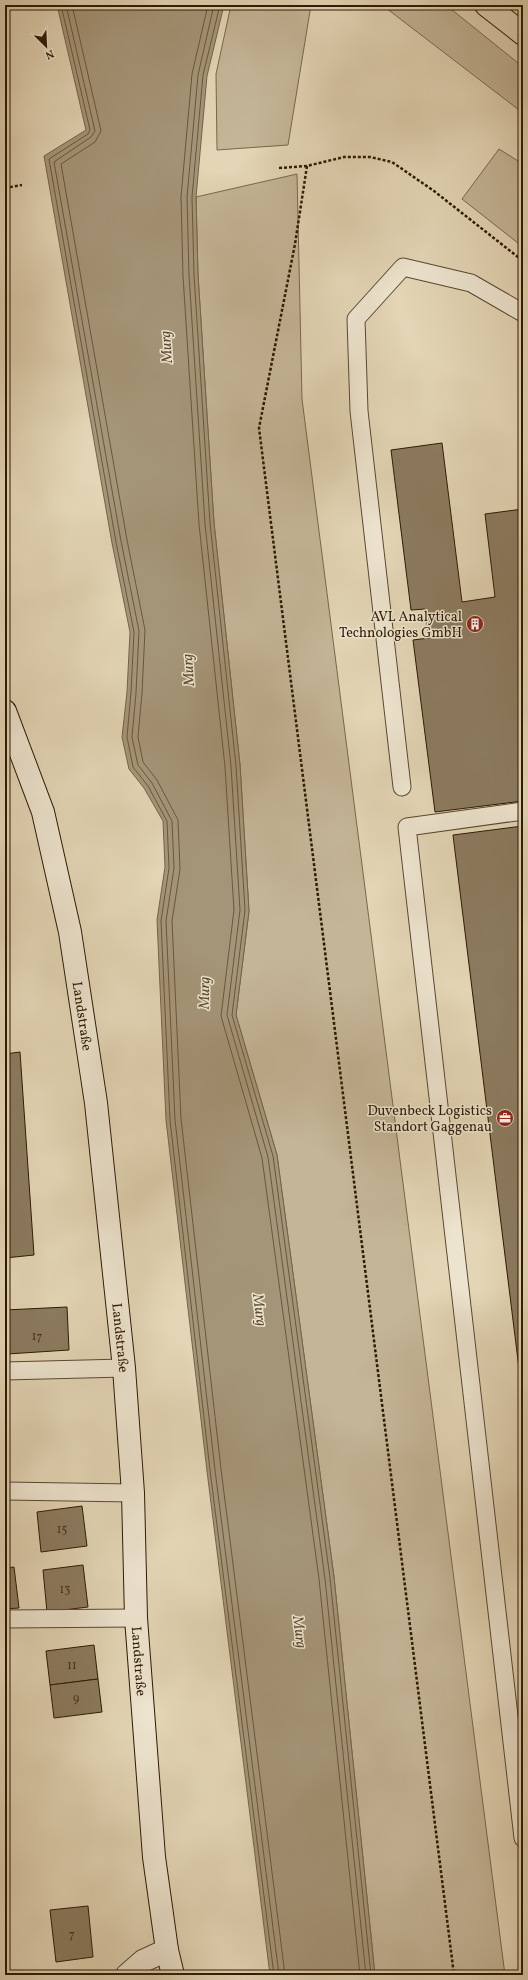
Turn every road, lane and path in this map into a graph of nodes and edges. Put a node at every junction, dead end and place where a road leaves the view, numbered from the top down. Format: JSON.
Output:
{"nodes":[{"id":1,"x":486,"y":5,"type":"edge"},
{"id":2,"x":523,"y":34,"type":"edge"},
{"id":3,"x":307,"y":166,"type":"junction"},
{"id":4,"x":279,"y":168,"type":"dead end"},
{"id":5,"x":22,"y":185,"type":"dead end"},
{"id":6,"x":5,"y":188,"type":"edge"},
{"id":7,"x":523,"y":261,"type":"edge"},
{"id":8,"x":523,"y":313,"type":"edge"},
{"id":9,"x":5,"y":711,"type":"edge"},
{"id":10,"x":402,"y":787,"type":"dead end"},
{"id":11,"x":523,"y":811,"type":"edge"},
{"id":12,"x":124,"y":1368,"type":"junction"},
{"id":13,"x":5,"y":1371,"type":"edge"},
{"id":14,"x":5,"y":1491,"type":"edge"},
{"id":15,"x":133,"y":1493,"type":"junction"},
{"id":16,"x":136,"y":1618,"type":"junction"},
{"id":17,"x":5,"y":1619,"type":"edge"},
{"id":18,"x":523,"y":1838,"type":"edge"},
{"id":19,"x":168,"y":1950,"type":"junction"},
{"id":20,"x":127,"y":1975,"type":"edge"},
{"id":21,"x":173,"y":1975,"type":"edge"},
{"id":22,"x":454,"y":1975,"type":"edge"}],
"edges":[{"from":1,"to":2,"type":"main road"},
{"from":3,"to":4,"type":"path"},
{"from":3,"to":7,"type":"path"},
{"from":3,"to":22,"type":"path"},
{"from":5,"to":6,"type":"path"},
{"from":8,"to":10,"type":"lane"},
{"from":9,"to":12,"type":"street","name":"Landstraße"},
{"from":11,"to":18,"type":"lane"},
{"from":12,"to":13,"type":"lane"},
{"from":12,"to":15,"type":"street","name":"Landstraße"},
{"from":14,"to":15,"type":"lane"},
{"from":15,"to":16,"type":"street","name":"Landstraße"},
{"from":16,"to":17,"type":"lane"},
{"from":16,"to":19,"type":"street","name":"Landstraße"},
{"from":19,"to":20,"type":"street"},
{"from":19,"to":21,"type":"street","name":"Landstraße"}]}
